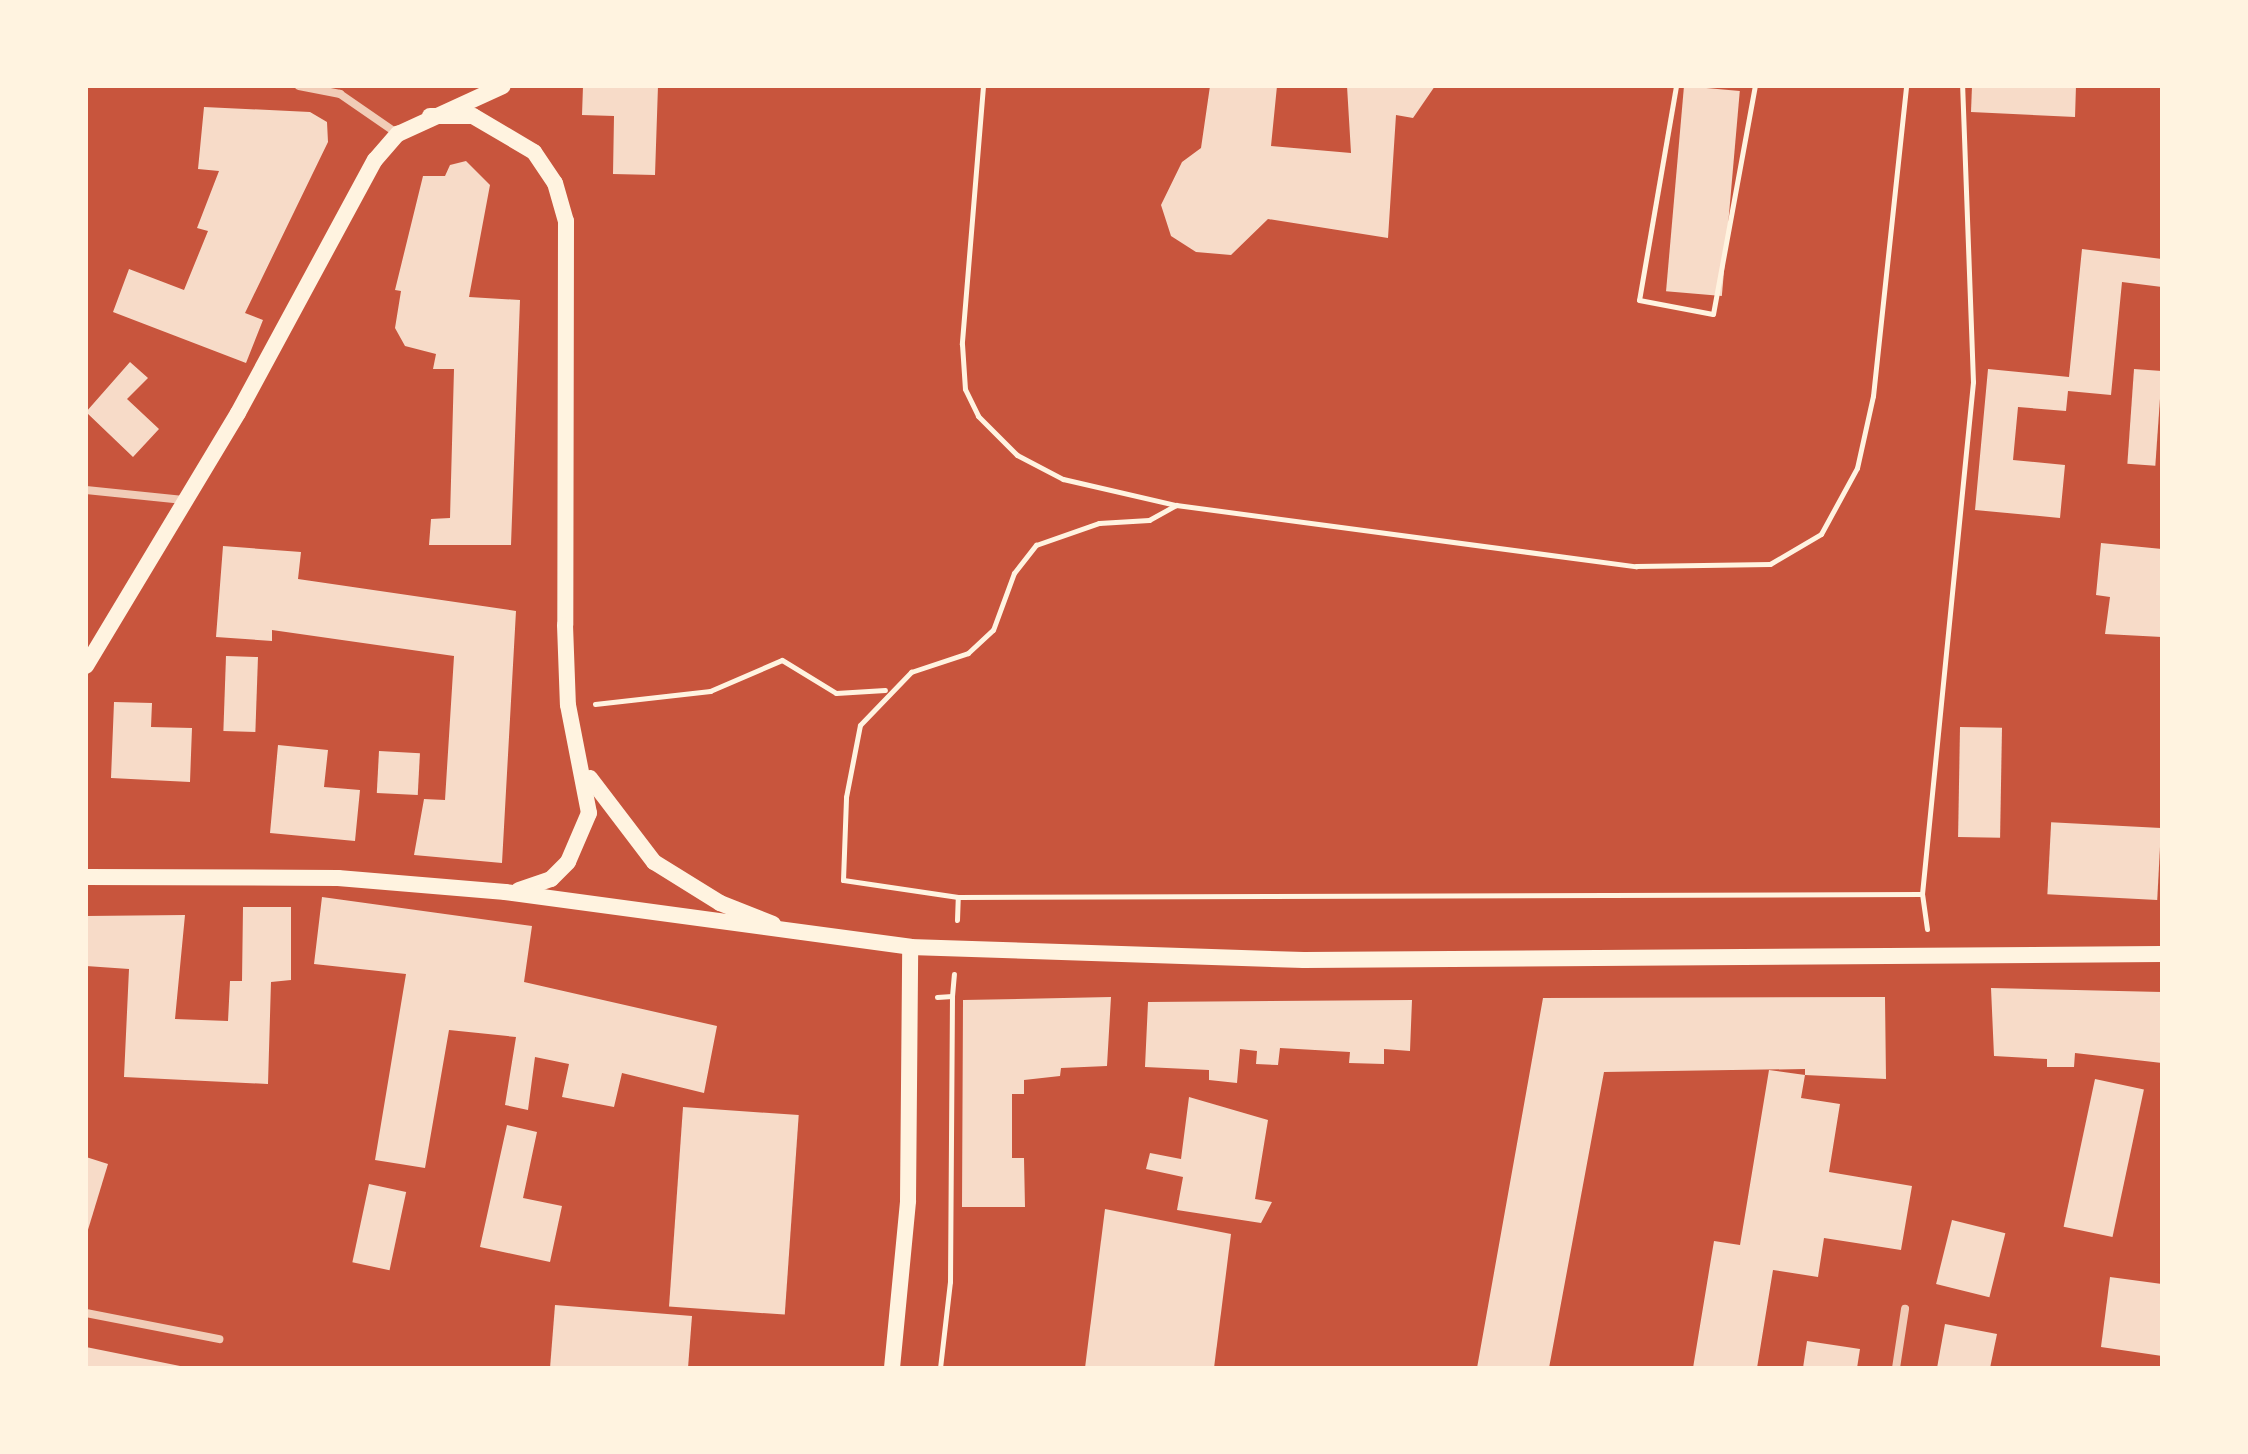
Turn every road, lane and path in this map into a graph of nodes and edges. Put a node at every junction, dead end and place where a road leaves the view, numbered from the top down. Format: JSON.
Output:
{"nodes":[{"id":1,"x":299,"y":86,"type":"edge"},
{"id":2,"x":503,"y":86,"type":"edge"},
{"id":3,"x":983,"y":86,"type":"edge"},
{"id":4,"x":1676,"y":86,"type":"edge"},
{"id":5,"x":1755,"y":86,"type":"edge"},
{"id":6,"x":1906,"y":86,"type":"edge"},
{"id":7,"x":1962,"y":86,"type":"edge"},
{"id":8,"x":430,"y":116,"type":"junction"},
{"id":9,"x":398,"y":134,"type":"junction"},
{"id":10,"x":86,"y":490,"type":"edge"},
{"id":11,"x":183,"y":500,"type":"junction"},
{"id":12,"x":1176,"y":505,"type":"junction"},
{"id":13,"x":127,"y":588,"type":"junction"},
{"id":14,"x":86,"y":640,"type":"edge"},
{"id":15,"x":86,"y":666,"type":"edge"},
{"id":16,"x":886,"y":690,"type":"junction"},
{"id":17,"x":568,"y":705,"type":"junction"},
{"id":18,"x":577,"y":751,"type":"junction"},
{"id":19,"x":86,"y":877,"type":"edge"},
{"id":20,"x":505,"y":892,"type":"junction"},
{"id":21,"x":1922,"y":894,"type":"junction"},
{"id":22,"x":958,"y":897,"type":"junction"},
{"id":23,"x":820,"y":937,"type":"junction"},
{"id":24,"x":910,"y":947,"type":"junction"},
{"id":25,"x":955,"y":947,"type":"junction"},
{"id":26,"x":1931,"y":954,"type":"junction"},
{"id":27,"x":2162,"y":954,"type":"edge"},
{"id":28,"x":952,"y":996,"type":"junction"},
{"id":29,"x":908,"y":997,"type":"junction"},
{"id":30,"x":1905,"y":1309,"type":"dead end"},
{"id":31,"x":86,"y":1313,"type":"edge"},
{"id":32,"x":219,"y":1339,"type":"dead end"},
{"id":33,"x":892,"y":1368,"type":"edge"},
{"id":34,"x":940,"y":1368,"type":"edge"},
{"id":35,"x":1896,"y":1368,"type":"edge"}],
"edges":[{"from":1,"to":9,"type":"street"},
{"from":2,"to":8,"type":"main road"},
{"from":3,"to":12,"type":"path"},
{"from":4,"to":5,"type":"path"},
{"from":6,"to":12,"type":"path"},
{"from":7,"to":21,"type":"path"},
{"from":8,"to":9,"type":"main road"},
{"from":8,"to":17,"type":"main road"},
{"from":9,"to":11,"type":"main road"},
{"from":10,"to":11,"type":"street"},
{"from":11,"to":13,"type":"main road"},
{"from":12,"to":16,"type":"path"},
{"from":13,"to":14,"type":"main road"},
{"from":13,"to":15,"type":"main road"},
{"from":16,"to":17,"type":"path"},
{"from":16,"to":22,"type":"path"},
{"from":17,"to":18,"type":"main road"},
{"from":18,"to":20,"type":"main road"},
{"from":18,"to":23,"type":"main road"},
{"from":19,"to":20,"type":"main road"},
{"from":20,"to":23,"type":"main road"},
{"from":21,"to":22,"type":"path"},
{"from":21,"to":26,"type":"path"},
{"from":22,"to":25,"type":"path"},
{"from":23,"to":24,"type":"main road"},
{"from":24,"to":25,"type":"main road"},
{"from":24,"to":29,"type":"main road"},
{"from":25,"to":26,"type":"main road"},
{"from":25,"to":28,"type":"path"},
{"from":26,"to":27,"type":"main road"},
{"from":28,"to":29,"type":"path"},
{"from":28,"to":34,"type":"path"},
{"from":29,"to":33,"type":"main road"},
{"from":30,"to":35,"type":"street"},
{"from":31,"to":32,"type":"street"}]}
